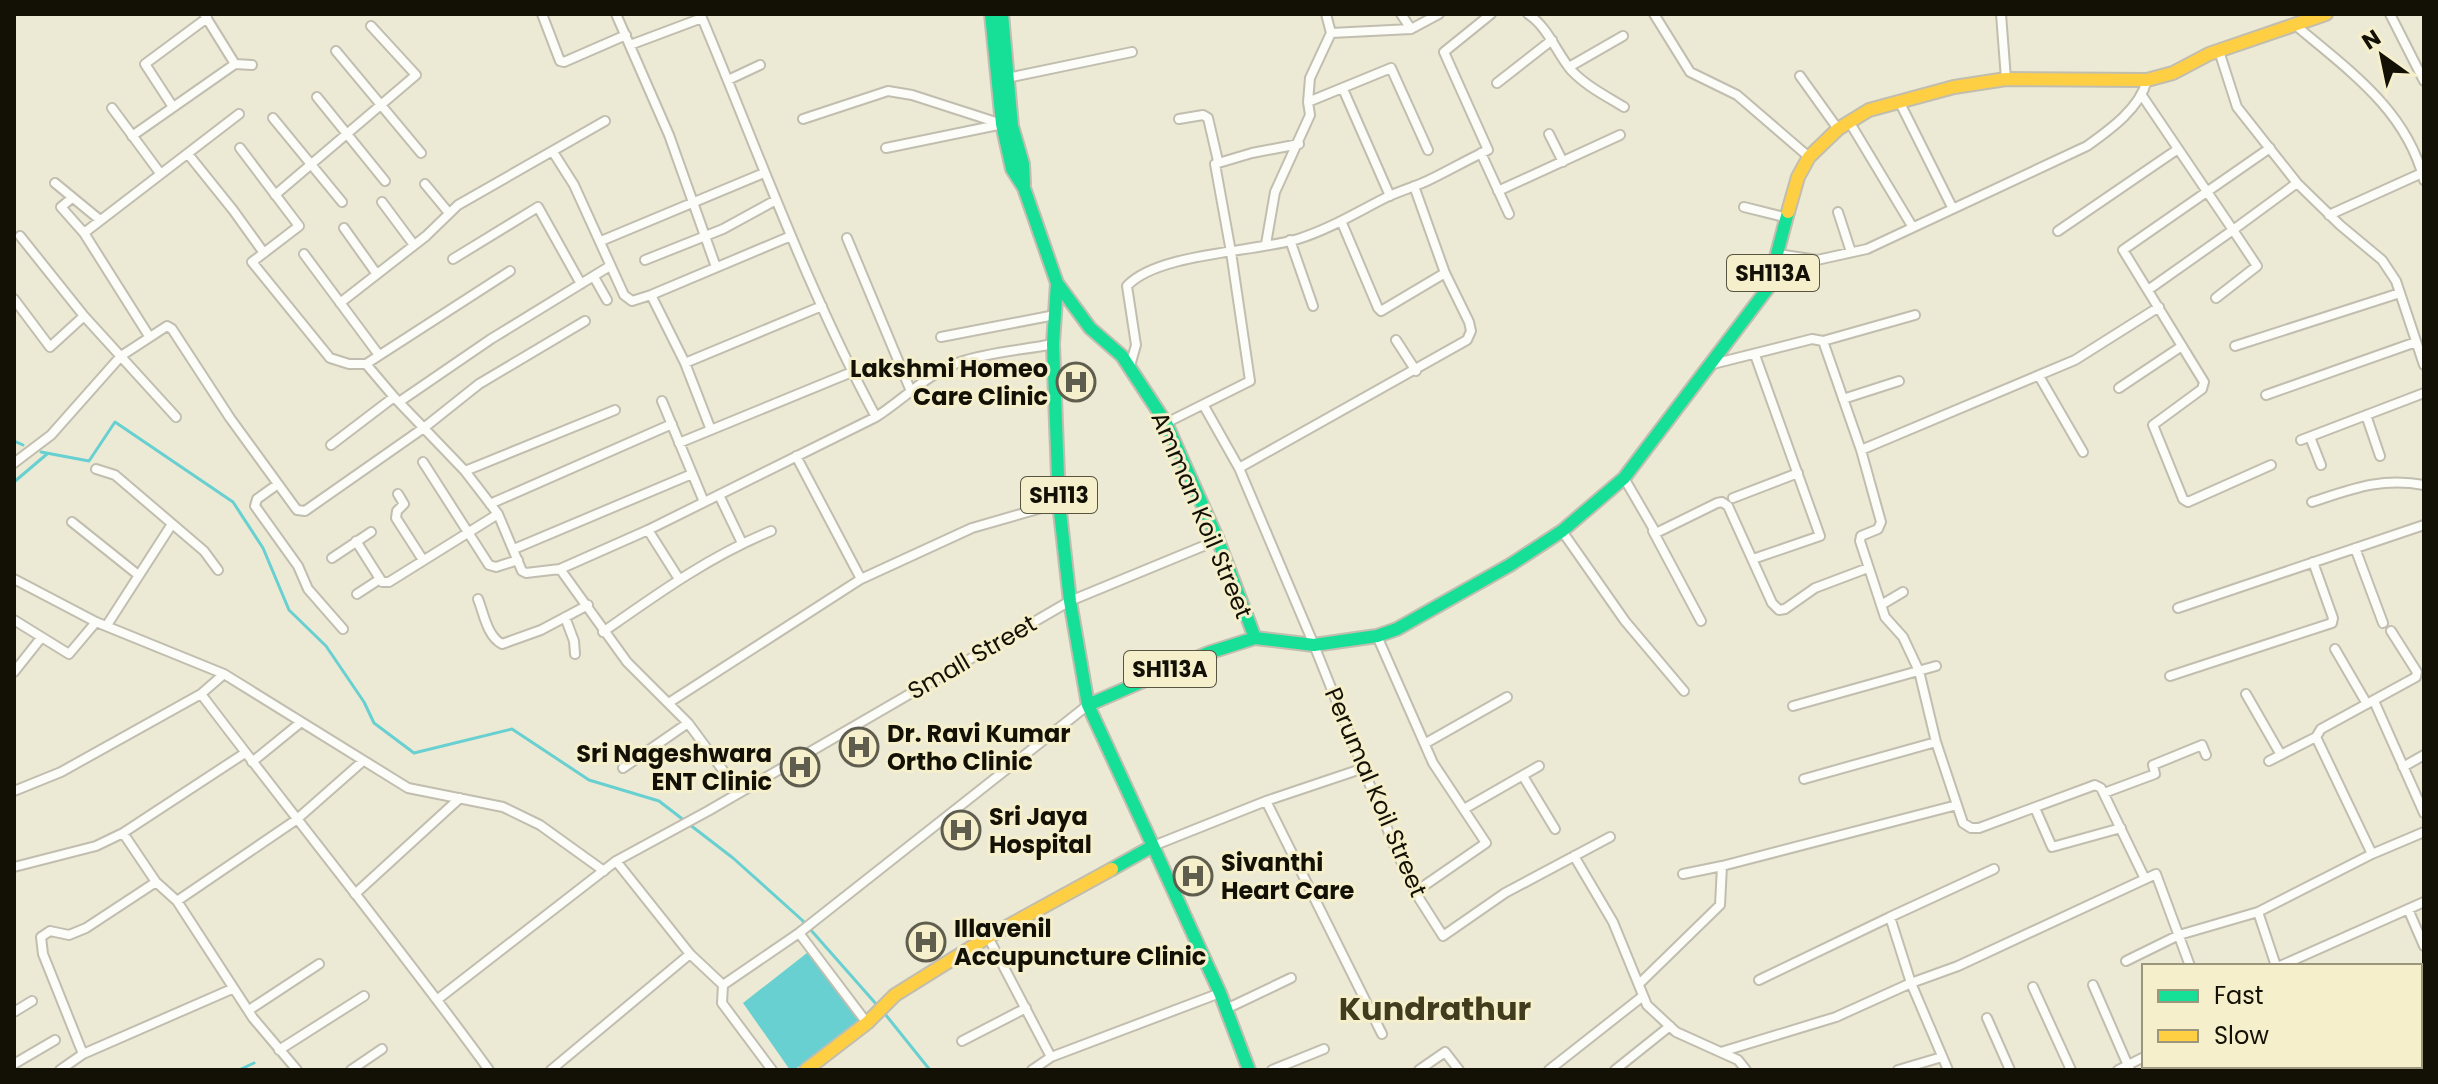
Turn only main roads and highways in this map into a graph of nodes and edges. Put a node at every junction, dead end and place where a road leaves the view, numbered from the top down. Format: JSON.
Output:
{"nodes":[{"id":1,"x":991,"y":14,"type":"edge"},
{"id":2,"x":1002,"y":14,"type":"edge"},
{"id":3,"x":2326,"y":14,"type":"edge"},
{"id":4,"x":1007,"y":124,"type":"junction"},
{"id":5,"x":1057,"y":283,"type":"junction"},
{"id":6,"x":1255,"y":638,"type":"junction"},
{"id":7,"x":1088,"y":705,"type":"junction"},
{"id":8,"x":1153,"y":846,"type":"junction"},
{"id":9,"x":806,"y":1070,"type":"edge"},
{"id":10,"x":1249,"y":1070,"type":"edge"}],
"edges":[{"from":1,"to":4,"type":"main road","number":"SH113"},
{"from":2,"to":4,"type":"main road","number":"SH113"},
{"from":3,"to":6,"type":"main road","number":"SH113A"},
{"from":4,"to":5,"type":"main road","number":"SH113"},
{"from":5,"to":6,"type":"main road","name":"Amman Koil Street"},
{"from":5,"to":7,"type":"main road","number":"SH113"},
{"from":6,"to":7,"type":"main road","number":"SH113A"},
{"from":7,"to":8,"type":"main road","number":"SH113"},
{"from":8,"to":9,"type":"main road"},
{"from":8,"to":10,"type":"main road"}]}
